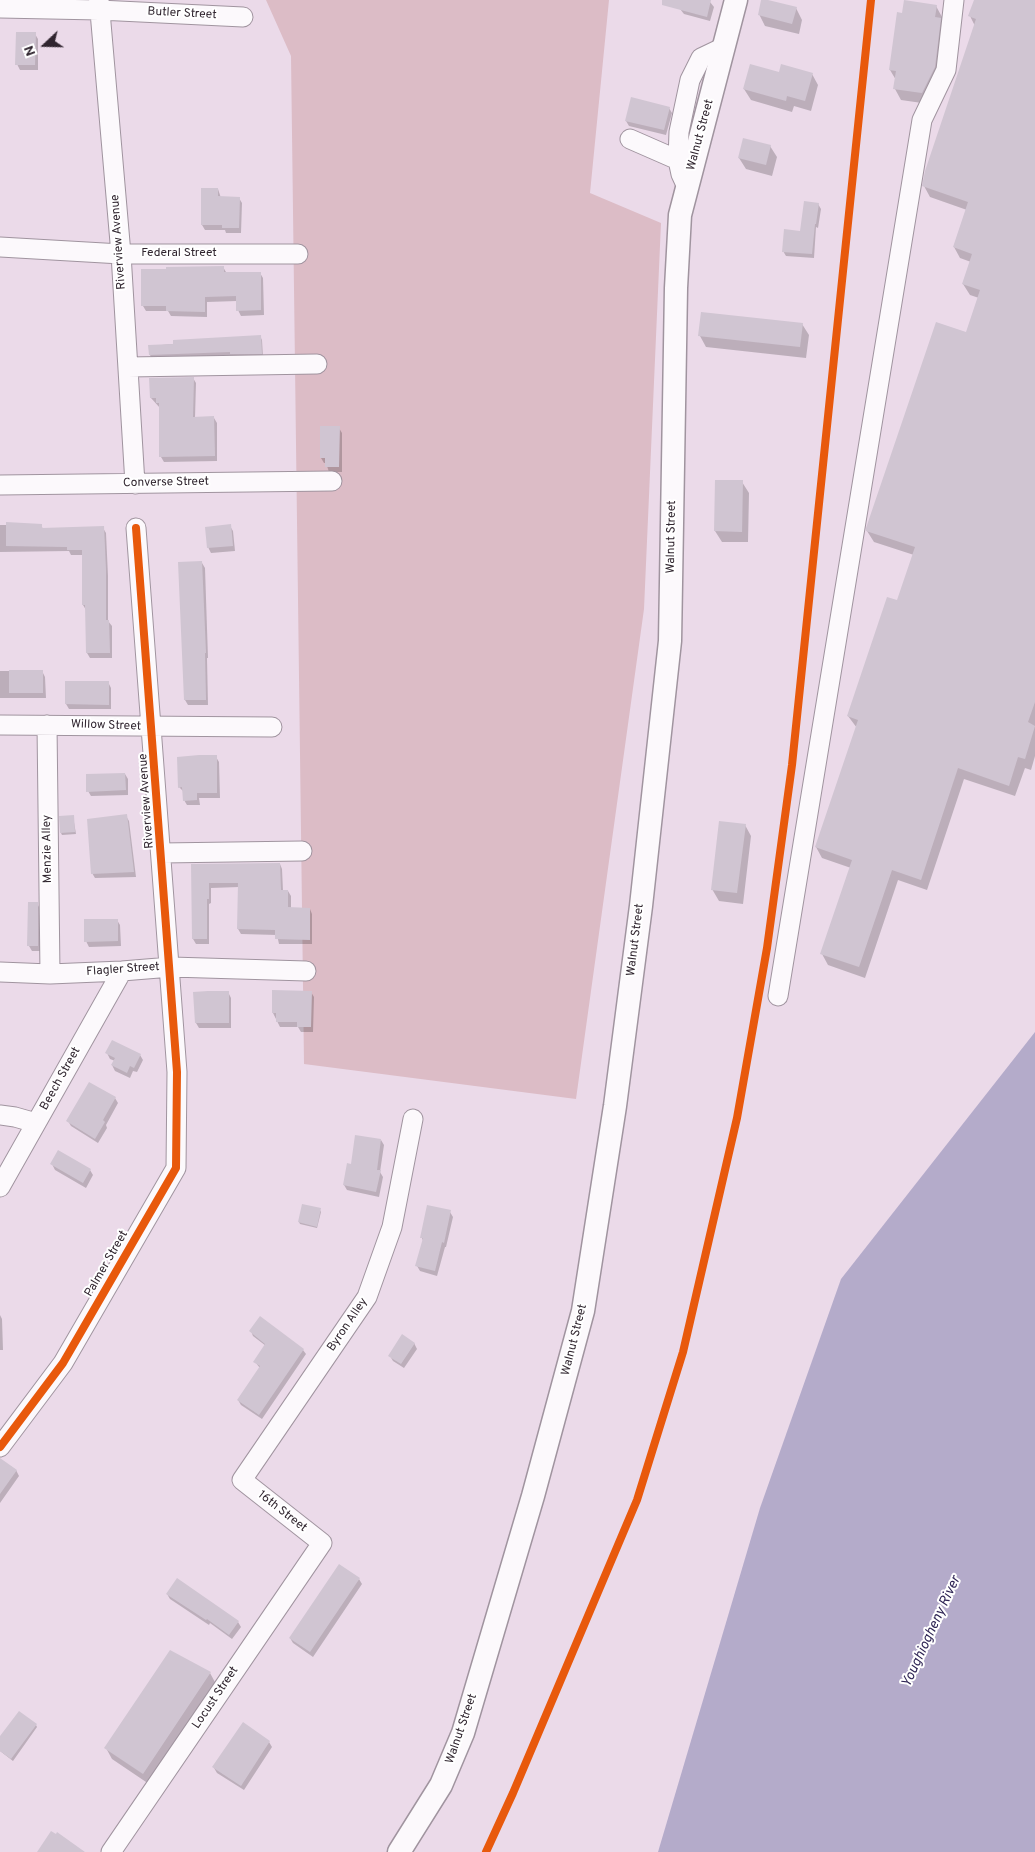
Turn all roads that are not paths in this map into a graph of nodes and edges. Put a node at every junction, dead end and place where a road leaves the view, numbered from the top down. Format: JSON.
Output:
{"nodes":[{"id":1,"x":736,"y":0,"type":"edge"},
{"id":2,"x":954,"y":0,"type":"edge"},
{"id":3,"x":99,"y":5,"type":"edge"},
{"id":4,"x":0,"y":8,"type":"edge"},
{"id":5,"x":244,"y":17,"type":"dead end"},
{"id":6,"x":724,"y":47,"type":"junction"},
{"id":7,"x":630,"y":139,"type":"dead end"},
{"id":8,"x":678,"y":160,"type":"junction"},
{"id":9,"x":687,"y":187,"type":"junction"},
{"id":10,"x":0,"y":247,"type":"edge"},
{"id":11,"x":120,"y":254,"type":"junction"},
{"id":12,"x":298,"y":254,"type":"dead end"},
{"id":13,"x":317,"y":364,"type":"dead end"},
{"id":14,"x":128,"y":367,"type":"junction"},
{"id":15,"x":332,"y":481,"type":"dead end"},
{"id":16,"x":135,"y":484,"type":"junction"},
{"id":17,"x":0,"y":485,"type":"edge"},
{"id":18,"x":136,"y":528,"type":"dead end"},
{"id":19,"x":47,"y":724,"type":"junction"},
{"id":20,"x":0,"y":725,"type":"edge"},
{"id":21,"x":272,"y":727,"type":"dead end"},
{"id":22,"x":152,"y":728,"type":"junction"},
{"id":23,"x":302,"y":851,"type":"dead end"},
{"id":24,"x":162,"y":852,"type":"junction"},
{"id":25,"x":171,"y":967,"type":"junction"},
{"id":26,"x":122,"y":971,"type":"junction"},
{"id":27,"x":306,"y":971,"type":"dead end"},
{"id":28,"x":0,"y":972,"type":"edge"},
{"id":29,"x":50,"y":974,"type":"junction"},
{"id":30,"x":778,"y":996,"type":"dead end"},
{"id":31,"x":177,"y":1072,"type":"joint"},
{"id":32,"x":0,"y":1115,"type":"edge"},
{"id":33,"x":413,"y":1119,"type":"dead end"},
{"id":34,"x":36,"y":1123,"type":"junction"},
{"id":35,"x":0,"y":1187,"type":"edge"},
{"id":36,"x":0,"y":1447,"type":"edge"},
{"id":37,"x":242,"y":1480,"type":"joint"},
{"id":38,"x":322,"y":1543,"type":"joint"},
{"id":39,"x":111,"y":1852,"type":"edge"},
{"id":40,"x":399,"y":1852,"type":"edge"}],
"edges":[{"from":1,"to":6,"type":"main road","name":"Walnut Street"},
{"from":2,"to":30,"type":"street"},
{"from":3,"to":4,"type":"street","name":"Butler Street"},
{"from":3,"to":5,"type":"street","name":"Butler Street"},
{"from":3,"to":11,"type":"street","name":"Riverview Avenue"},
{"from":6,"to":8,"type":"street"},
{"from":6,"to":9,"type":"main road","name":"Walnut Street"},
{"from":7,"to":8,"type":"street"},
{"from":8,"to":9,"type":"street"},
{"from":9,"to":40,"type":"main road","name":"Walnut Street"},
{"from":10,"to":11,"type":"street","name":"Federal Street"},
{"from":11,"to":12,"type":"street","name":"Federal Street"},
{"from":11,"to":14,"type":"street","name":"Riverview Avenue"},
{"from":13,"to":14,"type":"street"},
{"from":14,"to":16,"type":"street","name":"Riverview Avenue"},
{"from":15,"to":16,"type":"street","name":"Converse Street"},
{"from":16,"to":17,"type":"street","name":"Converse Street"},
{"from":18,"to":22,"type":"street","name":"Riverview Avenue"},
{"from":19,"to":20,"type":"street","name":"Willow Street"},
{"from":19,"to":22,"type":"street","name":"Willow Street"},
{"from":19,"to":29,"type":"street","name":"Menzie Alley"},
{"from":21,"to":22,"type":"street","name":"Willow Street"},
{"from":22,"to":24,"type":"street","name":"Riverview Avenue"},
{"from":23,"to":24,"type":"street"},
{"from":24,"to":25,"type":"street","name":"Riverview Avenue"},
{"from":25,"to":26,"type":"street","name":"Flagler Street"},
{"from":25,"to":27,"type":"street","name":"Flagler Street"},
{"from":25,"to":31,"type":"street","name":"Riverview Avenue"},
{"from":26,"to":29,"type":"street","name":"Flagler Street"},
{"from":26,"to":34,"type":"street","name":"Beech Street"},
{"from":28,"to":29,"type":"street","name":"Flagler Street"},
{"from":31,"to":36,"type":"street","name":"Palmer Street"},
{"from":32,"to":34,"type":"street"},
{"from":33,"to":37,"type":"street","name":"Byron Alley"},
{"from":34,"to":35,"type":"street","name":"Beech Street"},
{"from":37,"to":38,"type":"street","name":"16th Street"},
{"from":38,"to":39,"type":"street","name":"Locust Street"}]}
